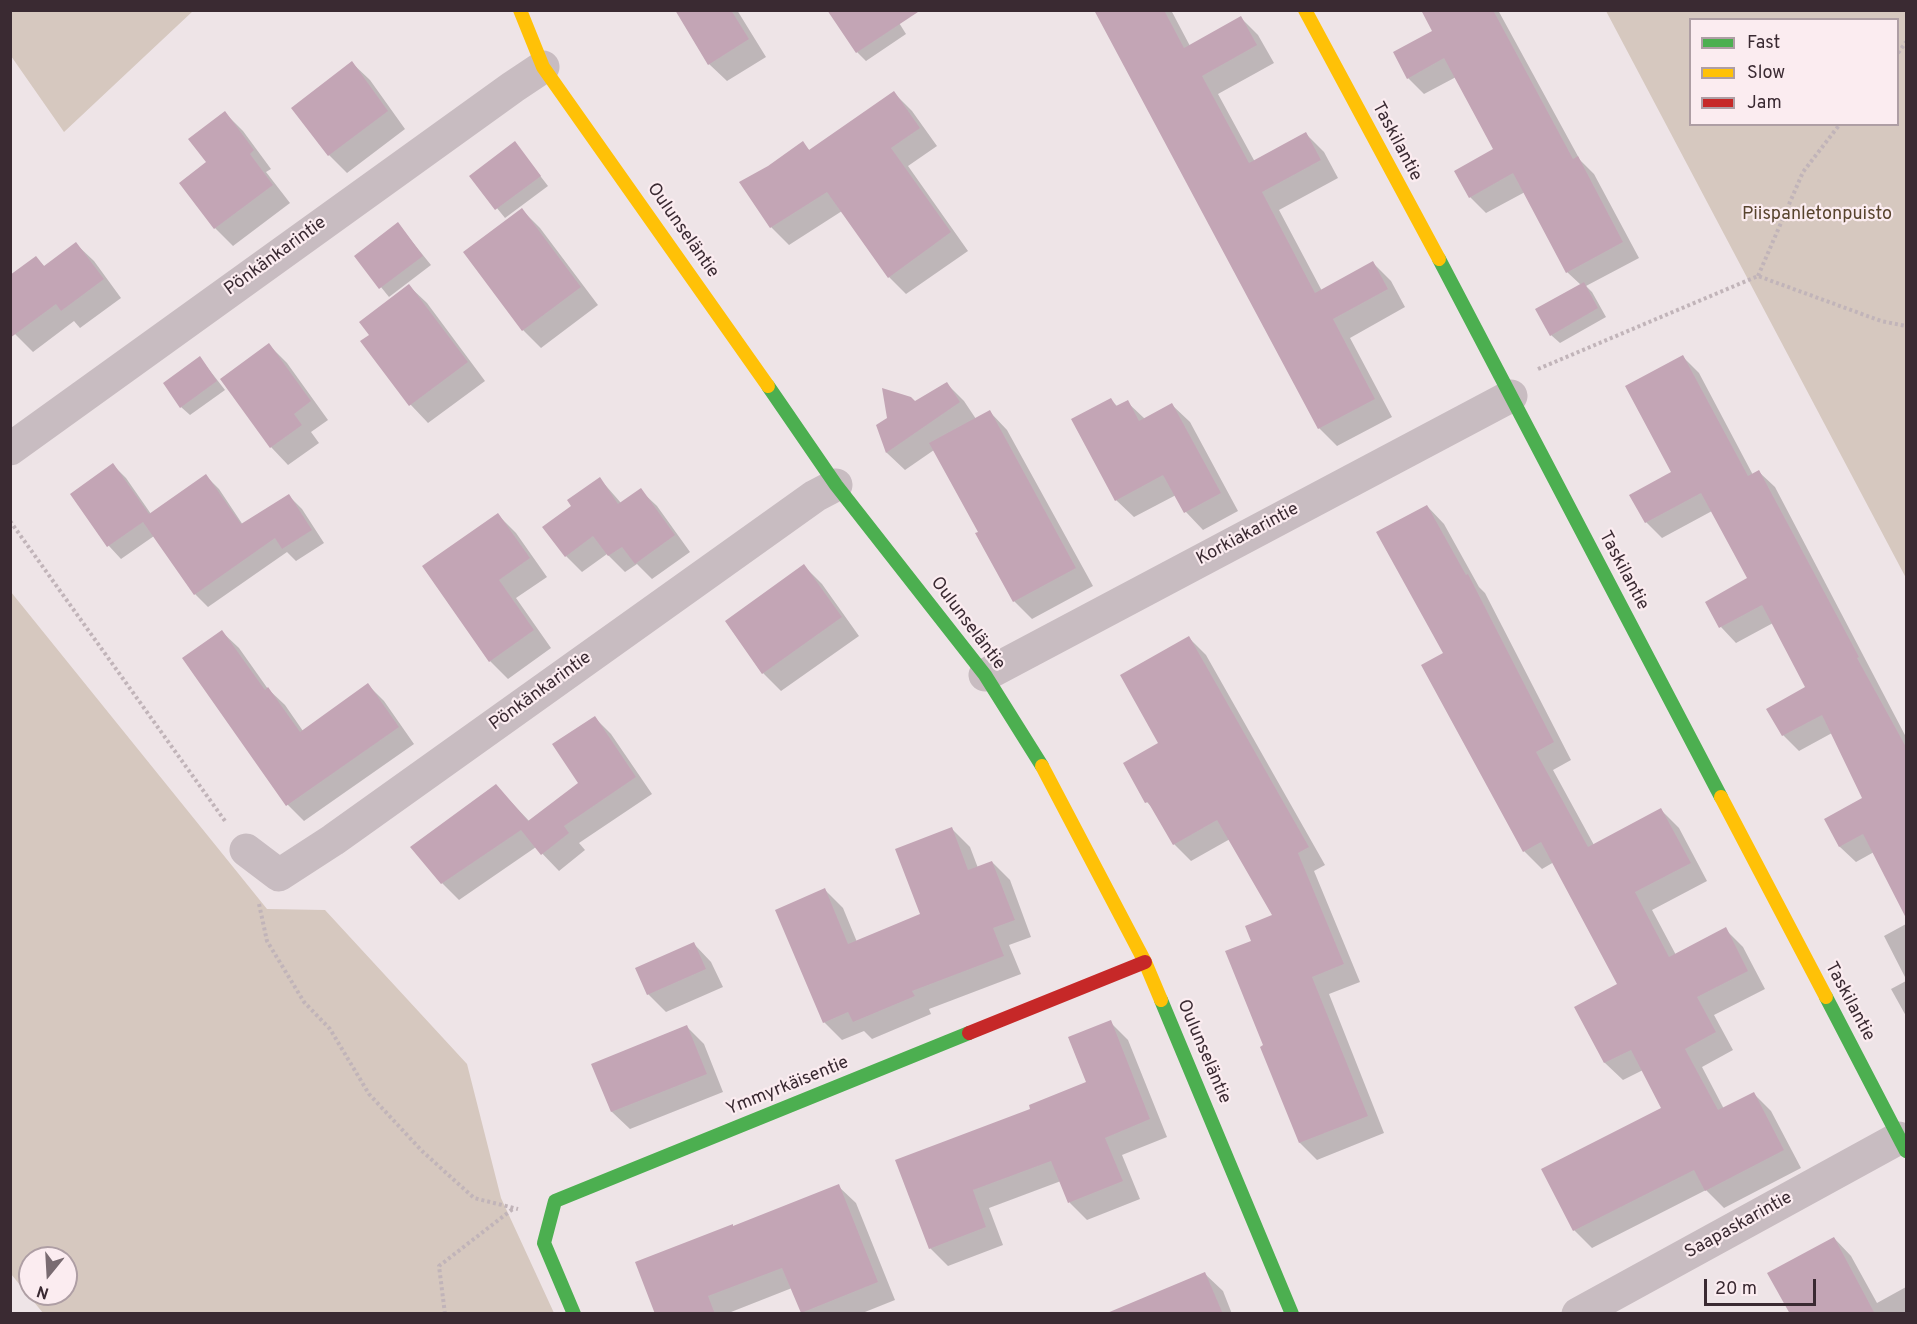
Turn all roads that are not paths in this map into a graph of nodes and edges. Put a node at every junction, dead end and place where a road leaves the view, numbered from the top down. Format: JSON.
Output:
{"nodes":[{"id":1,"x":520,"y":10,"type":"edge"},
{"id":2,"x":1305,"y":10,"type":"edge"},
{"id":3,"x":543,"y":67,"type":"junction"},
{"id":4,"x":1508,"y":389,"type":"junction"},
{"id":5,"x":10,"y":449,"type":"edge"},
{"id":6,"x":836,"y":485,"type":"junction"},
{"id":7,"x":985,"y":675,"type":"junction"},
{"id":8,"x":246,"y":850,"type":"road end"},
{"id":9,"x":1145,"y":962,"type":"junction"},
{"id":10,"x":1903,"y":1144,"type":"edge"},
{"id":11,"x":574,"y":1314,"type":"edge"},
{"id":12,"x":1292,"y":1314,"type":"edge"},
{"id":13,"x":1578,"y":1314,"type":"edge"}],
"edges":[{"from":1,"to":3,"type":"street","name":"Oulunseläntie"},
{"from":2,"to":4,"type":"street","name":"Taskilantie"},
{"from":3,"to":5,"type":"street","name":"Pönkänkarintie"},
{"from":3,"to":6,"type":"street","name":"Oulunseläntie"},
{"from":4,"to":7,"type":"street","name":"Korkiakarintie"},
{"from":4,"to":10,"type":"street","name":"Taskilantie"},
{"from":6,"to":7,"type":"street","name":"Oulunseläntie"},
{"from":6,"to":8,"type":"street","name":"Pönkänkarintie"},
{"from":7,"to":9,"type":"street","name":"Oulunseläntie"},
{"from":9,"to":11,"type":"street","name":"Ymmyrkäisentie"},
{"from":9,"to":12,"type":"street","name":"Oulunseläntie"},
{"from":10,"to":13,"type":"street","name":"Saapaskarintie"}]}
